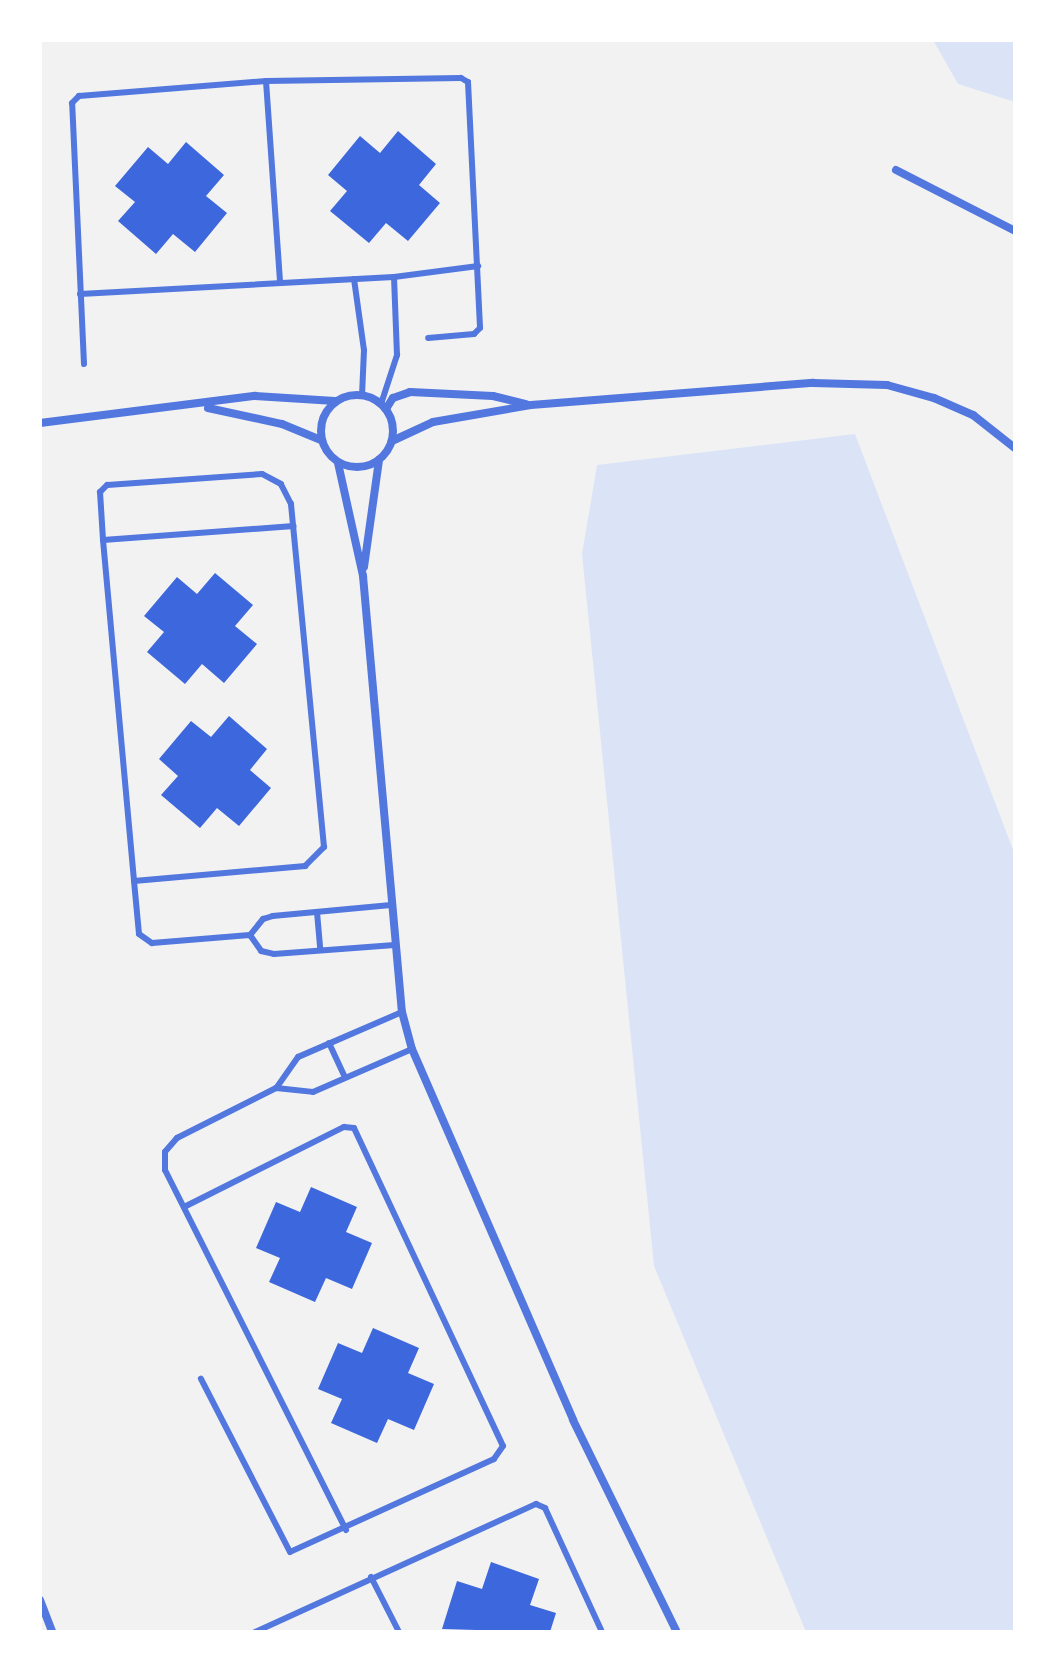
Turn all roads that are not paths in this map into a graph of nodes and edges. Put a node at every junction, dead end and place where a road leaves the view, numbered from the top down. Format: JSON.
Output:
{"nodes":[{"id":1,"x":266,"y":81,"type":"junction"},
{"id":2,"x":896,"y":170,"type":"dead end"},
{"id":3,"x":1015,"y":231,"type":"edge"},
{"id":4,"x":478,"y":266,"type":"junction"},
{"id":5,"x":394,"y":277,"type":"junction"},
{"id":6,"x":354,"y":279,"type":"junction"},
{"id":7,"x":280,"y":283,"type":"junction"},
{"id":8,"x":80,"y":294,"type":"junction"},
{"id":9,"x":428,"y":338,"type":"dead end"},
{"id":10,"x":84,"y":364,"type":"dead end"},
{"id":11,"x":362,"y":395,"type":"junction"},
{"id":12,"x":335,"y":401,"type":"junction"},
{"id":13,"x":531,"y":405,"type":"junction"},
{"id":14,"x":384,"y":406,"type":"junction"},
{"id":15,"x":203,"y":407,"type":"junction"},
{"id":16,"x":40,"y":423,"type":"edge"},
{"id":17,"x":321,"y":440,"type":"junction"},
{"id":18,"x":392,"y":441,"type":"junction"},
{"id":19,"x":1015,"y":448,"type":"edge"},
{"id":20,"x":379,"y":460,"type":"junction"},
{"id":21,"x":338,"y":463,"type":"junction"},
{"id":22,"x":293,"y":526,"type":"junction"},
{"id":23,"x":103,"y":540,"type":"junction"},
{"id":24,"x":363,"y":576,"type":"junction"},
{"id":25,"x":134,"y":881,"type":"junction"},
{"id":26,"x":391,"y":905,"type":"junction"},
{"id":27,"x":317,"y":912,"type":"junction"},
{"id":28,"x":250,"y":935,"type":"junction"},
{"id":29,"x":395,"y":945,"type":"junction"},
{"id":30,"x":320,"y":949,"type":"junction"},
{"id":31,"x":402,"y":1012,"type":"junction"},
{"id":32,"x":329,"y":1043,"type":"junction"},
{"id":33,"x":412,"y":1049,"type":"junction"},
{"id":34,"x":345,"y":1078,"type":"junction"},
{"id":35,"x":276,"y":1088,"type":"junction"},
{"id":36,"x":184,"y":1207,"type":"junction"},
{"id":37,"x":201,"y":1379,"type":"dead end"},
{"id":38,"x":346,"y":1530,"type":"junction"},
{"id":39,"x":371,"y":1577,"type":"junction"},
{"id":40,"x":40,"y":1600,"type":"edge"},
{"id":41,"x":52,"y":1632,"type":"edge"},
{"id":42,"x":255,"y":1632,"type":"edge"},
{"id":43,"x":399,"y":1632,"type":"edge"},
{"id":44,"x":602,"y":1632,"type":"edge"},
{"id":45,"x":677,"y":1632,"type":"edge"}],
"edges":[{"from":1,"to":4,"type":"lane"},
{"from":1,"to":7,"type":"lane"},
{"from":1,"to":8,"type":"lane"},
{"from":2,"to":3,"type":"street"},
{"from":4,"to":5,"type":"lane"},
{"from":4,"to":9,"type":"lane"},
{"from":5,"to":6,"type":"lane"},
{"from":5,"to":14,"type":"lane"},
{"from":6,"to":7,"type":"lane"},
{"from":6,"to":11,"type":"lane"},
{"from":7,"to":8,"type":"lane"},
{"from":8,"to":10,"type":"lane"},
{"from":11,"to":12,"type":"street"},
{"from":11,"to":14,"type":"street"},
{"from":12,"to":15,"type":"street"},
{"from":12,"to":17,"type":"street"},
{"from":13,"to":14,"type":"street"},
{"from":13,"to":18,"type":"street"},
{"from":13,"to":19,"type":"street"},
{"from":14,"to":18,"type":"street"},
{"from":15,"to":16,"type":"street"},
{"from":15,"to":17,"type":"street"},
{"from":17,"to":21,"type":"street"},
{"from":18,"to":20,"type":"street"},
{"from":20,"to":21,"type":"street"},
{"from":20,"to":24,"type":"street"},
{"from":21,"to":24,"type":"street"},
{"from":22,"to":23,"type":"lane"},
{"from":22,"to":23,"type":"lane"},
{"from":22,"to":25,"type":"lane"},
{"from":23,"to":25,"type":"lane"},
{"from":24,"to":26,"type":"street"},
{"from":25,"to":28,"type":"lane"},
{"from":26,"to":27,"type":"lane"},
{"from":26,"to":29,"type":"street"},
{"from":27,"to":28,"type":"lane"},
{"from":27,"to":30,"type":"lane"},
{"from":28,"to":30,"type":"lane"},
{"from":29,"to":30,"type":"lane"},
{"from":29,"to":31,"type":"street"},
{"from":31,"to":32,"type":"lane"},
{"from":31,"to":33,"type":"street"},
{"from":32,"to":34,"type":"lane"},
{"from":32,"to":35,"type":"lane"},
{"from":33,"to":34,"type":"lane"},
{"from":33,"to":45,"type":"street"},
{"from":34,"to":35,"type":"lane"},
{"from":35,"to":36,"type":"lane"},
{"from":36,"to":38,"type":"lane"},
{"from":36,"to":38,"type":"lane"},
{"from":37,"to":38,"type":"lane"},
{"from":39,"to":42,"type":"lane"},
{"from":39,"to":43,"type":"lane"},
{"from":39,"to":44,"type":"lane"},
{"from":40,"to":41,"type":"street"}]}
